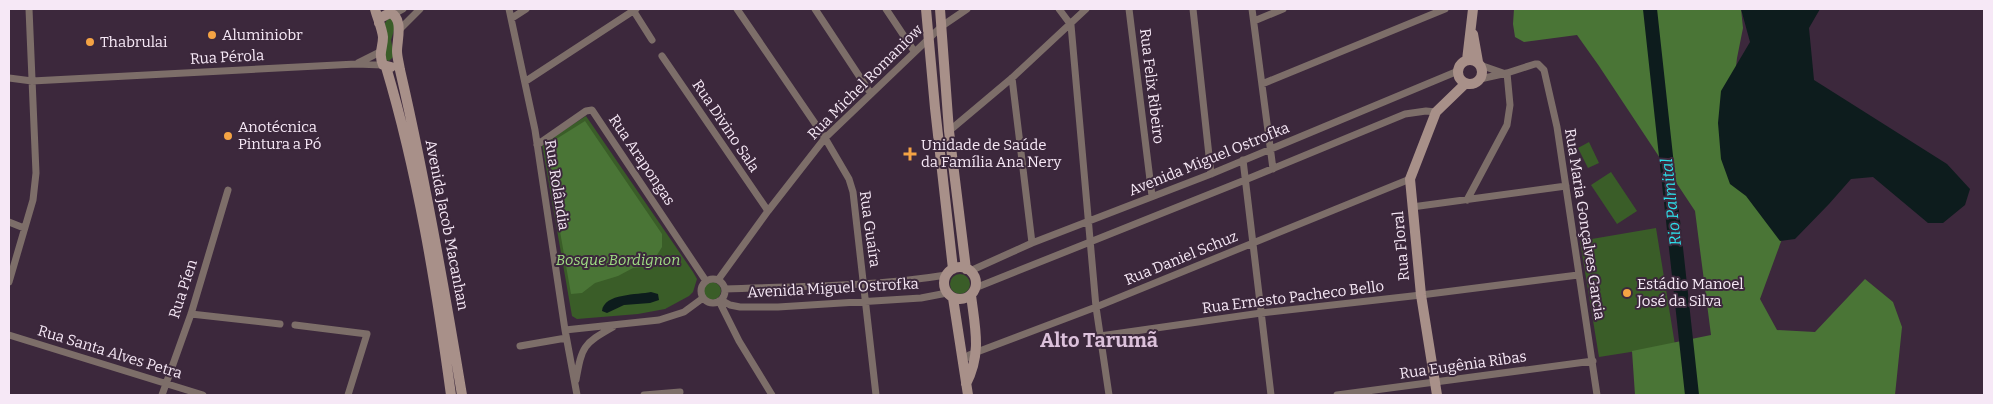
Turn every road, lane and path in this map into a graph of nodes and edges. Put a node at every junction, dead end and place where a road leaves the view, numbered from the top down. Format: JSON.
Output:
{"nodes":[{"id":1,"x":29,"y":9,"type":"edge"},
{"id":2,"x":374,"y":9,"type":"edge"},
{"id":3,"x":403,"y":9,"type":"edge"},
{"id":4,"x":420,"y":9,"type":"edge"},
{"id":5,"x":509,"y":9,"type":"edge"},
{"id":6,"x":526,"y":9,"type":"edge"},
{"id":7,"x":737,"y":9,"type":"edge"},
{"id":8,"x":815,"y":9,"type":"edge"},
{"id":9,"x":886,"y":9,"type":"edge"},
{"id":10,"x":926,"y":9,"type":"edge"},
{"id":11,"x":940,"y":9,"type":"edge"},
{"id":12,"x":967,"y":9,"type":"edge"},
{"id":13,"x":1059,"y":9,"type":"edge"},
{"id":14,"x":1086,"y":9,"type":"edge"},
{"id":15,"x":1129,"y":9,"type":"edge"},
{"id":16,"x":1193,"y":9,"type":"edge"},
{"id":17,"x":1252,"y":9,"type":"edge"},
{"id":18,"x":1283,"y":9,"type":"edge"},
{"id":19,"x":1445,"y":9,"type":"edge"},
{"id":20,"x":1473,"y":9,"type":"edge"},
{"id":21,"x":634,"y":10,"type":"edge"},
{"id":22,"x":391,"y":12,"type":"edge"},
{"id":23,"x":512,"y":18,"type":"junction"},
{"id":24,"x":1254,"y":21,"type":"junction"},
{"id":25,"x":379,"y":23,"type":"junction"},
{"id":26,"x":1071,"y":25,"type":"junction"},
{"id":27,"x":942,"y":26,"type":"junction"},
{"id":28,"x":399,"y":30,"type":"junction"},
{"id":29,"x":929,"y":38,"type":"junction"},
{"id":30,"x":652,"y":40,"type":"dead end"},
{"id":31,"x":914,"y":51,"type":"junction"},
{"id":32,"x":380,"y":52,"type":"junction"},
{"id":33,"x":662,"y":56,"type":"dead end"},
{"id":34,"x":398,"y":61,"type":"junction"},
{"id":35,"x":1475,"y":63,"type":"junction"},
{"id":36,"x":356,"y":64,"type":"junction"},
{"id":37,"x":385,"y":66,"type":"junction"},
{"id":38,"x":1459,"y":72,"type":"junction"},
{"id":39,"x":1506,"y":73,"type":"junction"},
{"id":40,"x":9,"y":78,"type":"edge"},
{"id":41,"x":1012,"y":78,"type":"junction"},
{"id":42,"x":1480,"y":79,"type":"junction"},
{"id":43,"x":32,"y":81,"type":"junction"},
{"id":44,"x":526,"y":81,"type":"junction"},
{"id":45,"x":1466,"y":83,"type":"junction"},
{"id":46,"x":1262,"y":84,"type":"junction"},
{"id":47,"x":871,"y":94,"type":"junction"},
{"id":48,"x":1447,"y":100,"type":"junction"},
{"id":49,"x":1436,"y":112,"type":"junction"},
{"id":50,"x":949,"y":131,"type":"junction"},
{"id":51,"x":825,"y":138,"type":"junction"},
{"id":52,"x":537,"y":145,"type":"junction"},
{"id":53,"x":1270,"y":150,"type":"junction"},
{"id":54,"x":1243,"y":160,"type":"junction"},
{"id":55,"x":1273,"y":169,"type":"junction"},
{"id":56,"x":1211,"y":174,"type":"junction"},
{"id":57,"x":1410,"y":179,"type":"junction"},
{"id":58,"x":1245,"y":180,"type":"junction"},
{"id":59,"x":1566,"y":186,"type":"junction"},
{"id":60,"x":228,"y":190,"type":"dead end"},
{"id":61,"x":1152,"y":196,"type":"junction"},
{"id":62,"x":1467,"y":200,"type":"junction"},
{"id":63,"x":1412,"y":207,"type":"junction"},
{"id":64,"x":768,"y":211,"type":"junction"},
{"id":65,"x":9,"y":222,"type":"edge"},
{"id":66,"x":1089,"y":222,"type":"junction"},
{"id":67,"x":24,"y":228,"type":"junction"},
{"id":68,"x":1091,"y":242,"type":"junction"},
{"id":69,"x":1032,"y":243,"type":"junction"},
{"id":70,"x":1253,"y":243,"type":"junction"},
{"id":71,"x":968,"y":270,"type":"junction"},
{"id":72,"x":950,"y":272,"type":"junction"},
{"id":73,"x":1578,"y":275,"type":"junction"},
{"id":74,"x":706,"y":280,"type":"junction"},
{"id":75,"x":718,"y":280,"type":"junction"},
{"id":76,"x":9,"y":282,"type":"edge"},
{"id":77,"x":864,"y":284,"type":"junction"},
{"id":78,"x":725,"y":289,"type":"junction"},
{"id":79,"x":973,"y":291,"type":"junction"},
{"id":80,"x":950,"y":295,"type":"junction"},
{"id":81,"x":1421,"y":296,"type":"junction"},
{"id":82,"x":703,"y":298,"type":"junction"},
{"id":83,"x":720,"y":300,"type":"junction"},
{"id":84,"x":866,"y":303,"type":"junction"},
{"id":85,"x":1096,"y":308,"type":"junction"},
{"id":86,"x":1260,"y":313,"type":"junction"},
{"id":87,"x":190,"y":314,"type":"junction"},
{"id":88,"x":280,"y":324,"type":"dead end"},
{"id":89,"x":295,"y":325,"type":"dead end"},
{"id":90,"x":615,"y":326,"type":"junction"},
{"id":91,"x":566,"y":334,"type":"junction"},
{"id":92,"x":9,"y":335,"type":"edge"},
{"id":93,"x":1100,"y":336,"type":"junction"},
{"id":94,"x":520,"y":346,"type":"dead end"},
{"id":95,"x":977,"y":352,"type":"junction"},
{"id":96,"x":1593,"y":361,"type":"junction"},
{"id":97,"x":963,"y":362,"type":"junction"},
{"id":98,"x":1436,"y":382,"type":"junction"},
{"id":99,"x":166,"y":383,"type":"junction"},
{"id":100,"x":575,"y":384,"type":"junction"},
{"id":101,"x":966,"y":384,"type":"junction"},
{"id":102,"x":680,"y":392,"type":"dead end"},
{"id":103,"x":162,"y":395,"type":"edge"},
{"id":104,"x":202,"y":395,"type":"edge"},
{"id":105,"x":348,"y":395,"type":"edge"},
{"id":106,"x":452,"y":395,"type":"edge"},
{"id":107,"x":462,"y":395,"type":"edge"},
{"id":108,"x":577,"y":395,"type":"edge"},
{"id":109,"x":644,"y":395,"type":"edge"},
{"id":110,"x":772,"y":395,"type":"edge"},
{"id":111,"x":876,"y":395,"type":"edge"},
{"id":112,"x":968,"y":395,"type":"edge"},
{"id":113,"x":1109,"y":395,"type":"edge"},
{"id":114,"x":1271,"y":395,"type":"edge"},
{"id":115,"x":1337,"y":395,"type":"edge"},
{"id":116,"x":1437,"y":395,"type":"edge"},
{"id":117,"x":1597,"y":395,"type":"edge"}],
"edges":[{"from":1,"to":43,"type":"street"},
{"from":2,"to":25,"type":"street","name":"Avenida Jacob Macanhan"},
{"from":3,"to":22,"type":"street"},
{"from":4,"to":28,"type":"street"},
{"from":5,"to":23,"type":"street","name":"Rua Rolândia"},
{"from":6,"to":23,"type":"street"},
{"from":7,"to":51,"type":"street","name":"Rua Guaíra"},
{"from":8,"to":47,"type":"street"},
{"from":9,"to":31,"type":"street"},
{"from":10,"to":29,"type":"street"},
{"from":11,"to":27,"type":"street"},
{"from":12,"to":27,"type":"street","name":"Rua Michel Romaniow"},
{"from":13,"to":26,"type":"street"},
{"from":14,"to":26,"type":"street"},
{"from":15,"to":61,"type":"street","name":"Rua Felix Ribeiro"},
{"from":16,"to":56,"type":"street"},
{"from":17,"to":24,"type":"street"},
{"from":18,"to":24,"type":"street"},
{"from":19,"to":46,"type":"street"},
{"from":20,"to":35,"type":"street"},
{"from":21,"to":30,"type":"street"},
{"from":21,"to":44,"type":"street"},
{"from":22,"to":25,"type":"street"},
{"from":22,"to":28,"type":"street","name":"Avenida Jacob Macanhan"},
{"from":23,"to":44,"type":"street","name":"Rua Rolândia"},
{"from":24,"to":46,"type":"street"},
{"from":25,"to":32,"type":"street","name":"Avenida Jacob Macanhan"},
{"from":26,"to":41,"type":"street"},
{"from":26,"to":66,"type":"street"},
{"from":27,"to":29,"type":"street","name":"Rua Michel Romaniow"},
{"from":27,"to":50,"type":"street"},
{"from":28,"to":34,"type":"street","name":"Avenida Jacob Macanhan"},
{"from":29,"to":31,"type":"street","name":"Rua Michel Romaniow"},
{"from":29,"to":72,"type":"street"},
{"from":31,"to":47,"type":"street","name":"Rua Michel Romaniow"},
{"from":32,"to":36,"type":"street","name":"Rua Pérola"},
{"from":32,"to":37,"type":"street","name":"Avenida Jacob Macanhan"},
{"from":33,"to":64,"type":"street","name":"Rua Divino Sala"},
{"from":34,"to":37,"type":"street"},
{"from":34,"to":107,"type":"street","name":"Avenida Jacob Macanhan"},
{"from":35,"to":38,"type":"street"},
{"from":35,"to":39,"type":"street"},
{"from":35,"to":42,"type":"street"},
{"from":36,"to":37,"type":"street","name":"Rua Pérola"},
{"from":36,"to":43,"type":"street","name":"Rua Pérola"},
{"from":37,"to":106,"type":"street","name":"Avenida Jacob Macanhan"},
{"from":38,"to":45,"type":"street"},
{"from":38,"to":48,"type":"street","name":"Rua Floral"},
{"from":38,"to":53,"type":"street","name":"Avenida Miguel Ostrofka"},
{"from":39,"to":42,"type":"street"},
{"from":39,"to":59,"type":"street","name":"Rua Maria Gonçalves Garcia"},
{"from":39,"to":62,"type":"street"},
{"from":40,"to":43,"type":"street","name":"Rua Pérola"},
{"from":41,"to":50,"type":"street"},
{"from":41,"to":69,"type":"street"},
{"from":42,"to":45,"type":"street"},
{"from":43,"to":67,"type":"street"},
{"from":44,"to":52,"type":"street","name":"Rua Rolândia"},
{"from":45,"to":48,"type":"street","name":"Rua Floral"},
{"from":46,"to":53,"type":"street"},
{"from":47,"to":51,"type":"street","name":"Rua Michel Romaniow"},
{"from":48,"to":49,"type":"street","name":"Rua Floral"},
{"from":49,"to":55,"type":"street"},
{"from":49,"to":57,"type":"street","name":"Rua Floral"},
{"from":50,"to":71,"type":"street"},
{"from":51,"to":64,"type":"street","name":"Rua Michel Romaniow"},
{"from":51,"to":77,"type":"street","name":"Rua Guaíra"},
{"from":52,"to":74,"type":"street","name":"Rua Arapongas"},
{"from":52,"to":91,"type":"street","name":"Rua Rolândia"},
{"from":53,"to":54,"type":"street","name":"Avenida Miguel Ostrofka"},
{"from":53,"to":55,"type":"street"},
{"from":54,"to":56,"type":"street","name":"Avenida Miguel Ostrofka"},
{"from":54,"to":58,"type":"street"},
{"from":55,"to":58,"type":"street"},
{"from":56,"to":61,"type":"street","name":"Avenida Miguel Ostrofka"},
{"from":57,"to":63,"type":"street","name":"Rua Floral"},
{"from":57,"to":70,"type":"street","name":"Rua Daniel Schuz"},
{"from":58,"to":68,"type":"street"},
{"from":58,"to":70,"type":"street"},
{"from":59,"to":62,"type":"street"},
{"from":59,"to":73,"type":"street","name":"Rua Maria Gonçalves Garcia"},
{"from":60,"to":87,"type":"street","name":"Rua Píen"},
{"from":61,"to":66,"type":"street","name":"Avenida Miguel Ostrofka"},
{"from":62,"to":63,"type":"street"},
{"from":63,"to":81,"type":"street","name":"Rua Floral"},
{"from":64,"to":75,"type":"street","name":"Rua Michel Romaniow"},
{"from":65,"to":67,"type":"street"},
{"from":66,"to":68,"type":"street"},
{"from":66,"to":69,"type":"street","name":"Avenida Miguel Ostrofka"},
{"from":67,"to":76,"type":"street"},
{"from":68,"to":79,"type":"street"},
{"from":68,"to":85,"type":"street"},
{"from":69,"to":71,"type":"street","name":"Avenida Miguel Ostrofka"},
{"from":70,"to":85,"type":"street","name":"Rua Daniel Schuz"},
{"from":70,"to":86,"type":"street"},
{"from":71,"to":72,"type":"street"},
{"from":71,"to":79,"type":"street"},
{"from":72,"to":77,"type":"street","name":"Avenida Miguel Ostrofka"},
{"from":72,"to":80,"type":"street"},
{"from":73,"to":81,"type":"street","name":"Rua Ernesto Pacheco Bello"},
{"from":73,"to":96,"type":"street","name":"Rua Maria Gonçalves Garcia"},
{"from":74,"to":75,"type":"street"},
{"from":74,"to":82,"type":"street"},
{"from":75,"to":78,"type":"street"},
{"from":77,"to":78,"type":"street","name":"Avenida Miguel Ostrofka"},
{"from":77,"to":84,"type":"street","name":"Rua Guaíra"},
{"from":78,"to":83,"type":"street"},
{"from":79,"to":80,"type":"street"},
{"from":79,"to":95,"type":"street"},
{"from":80,"to":84,"type":"street","name":"Avenida Miguel Ostrofka"},
{"from":80,"to":97,"type":"street"},
{"from":81,"to":86,"type":"street","name":"Rua Ernesto Pacheco Bello"},
{"from":81,"to":98,"type":"street","name":"Rua Floral"},
{"from":82,"to":83,"type":"street"},
{"from":82,"to":90,"type":"street"},
{"from":83,"to":84,"type":"street","name":"Avenida Miguel Ostrofka"},
{"from":83,"to":110,"type":"street"},
{"from":84,"to":111,"type":"street","name":"Rua Guaíra"},
{"from":85,"to":93,"type":"street"},
{"from":85,"to":95,"type":"street","name":"Rua Daniel Schuz"},
{"from":86,"to":93,"type":"street","name":"Rua Ernesto Pacheco Bello"},
{"from":86,"to":114,"type":"street"},
{"from":87,"to":88,"type":"street"},
{"from":87,"to":99,"type":"street","name":"Rua Píen"},
{"from":89,"to":105,"type":"street"},
{"from":90,"to":91,"type":"street"},
{"from":90,"to":100,"type":"street"},
{"from":91,"to":94,"type":"street"},
{"from":91,"to":100,"type":"street","name":"Rua Rolândia"},
{"from":92,"to":99,"type":"street","name":"Rua Santa Alves Petra"},
{"from":93,"to":113,"type":"street"},
{"from":95,"to":97,"type":"street","name":"Rua Daniel Schuz"},
{"from":95,"to":101,"type":"street"},
{"from":96,"to":98,"type":"street","name":"Rua Eugênia Ribas"},
{"from":96,"to":117,"type":"street","name":"Rua Maria Gonçalves Garcia"},
{"from":97,"to":101,"type":"street"},
{"from":98,"to":115,"type":"street","name":"Rua Eugênia Ribas"},
{"from":98,"to":116,"type":"street","name":"Rua Floral"},
{"from":99,"to":103,"type":"street","name":"Rua Píen"},
{"from":99,"to":104,"type":"street","name":"Rua Santa Alves Petra"},
{"from":100,"to":108,"type":"street","name":"Rua Rolândia"},
{"from":101,"to":112,"type":"street"},
{"from":102,"to":109,"type":"street"}]}
